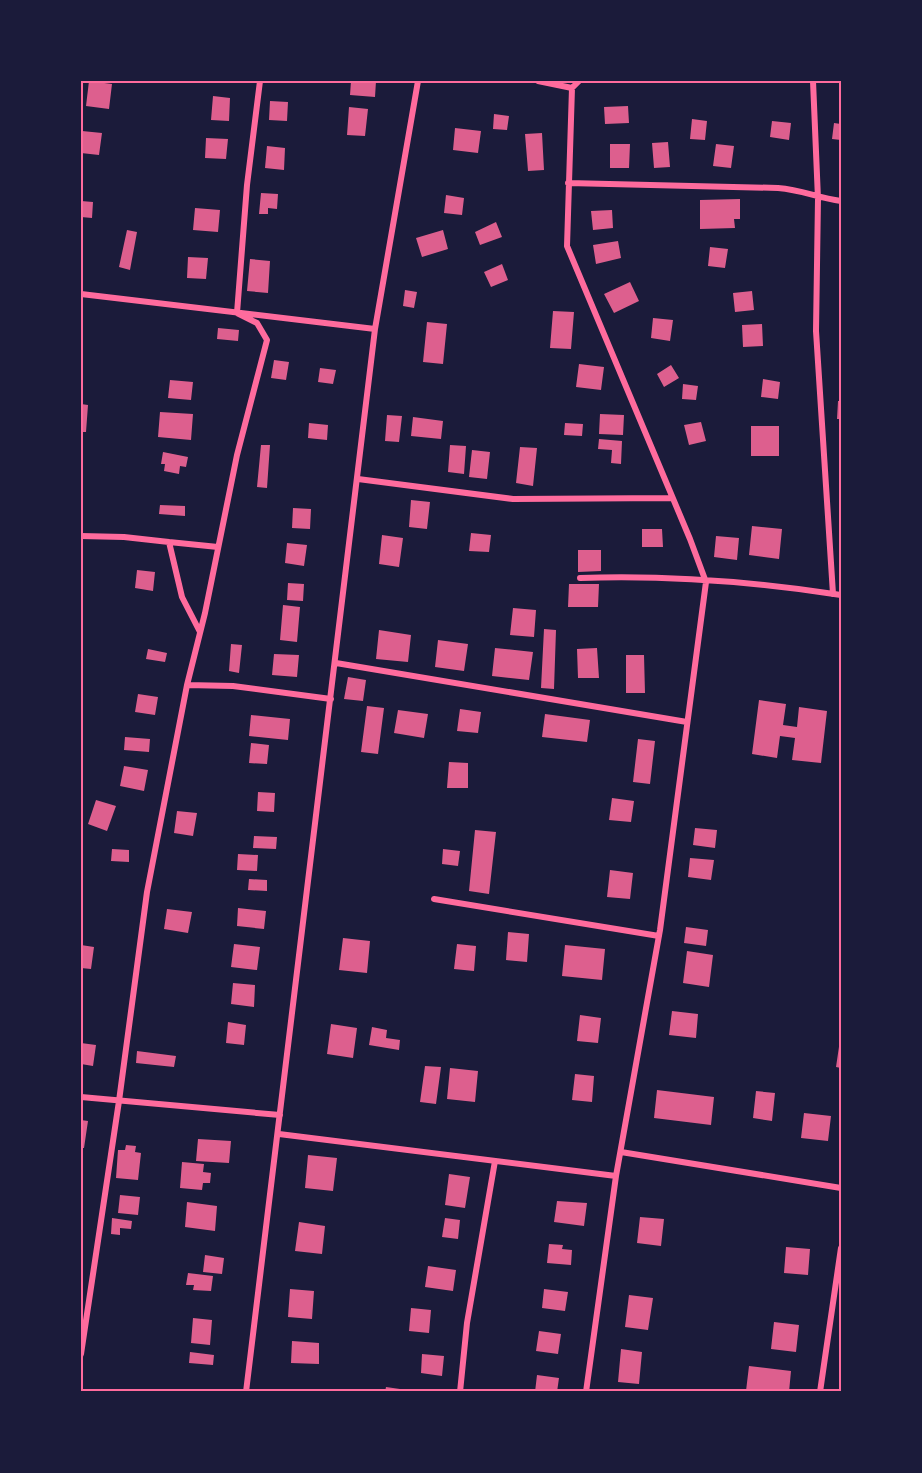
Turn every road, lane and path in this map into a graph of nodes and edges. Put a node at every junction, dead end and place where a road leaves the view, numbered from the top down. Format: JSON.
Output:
{"nodes":[{"id":1,"x":260,"y":81,"type":"edge"},
{"id":2,"x":418,"y":81,"type":"edge"},
{"id":3,"x":538,"y":81,"type":"edge"},
{"id":4,"x":579,"y":81,"type":"edge"},
{"id":5,"x":813,"y":81,"type":"edge"},
{"id":6,"x":572,"y":88,"type":"junction"},
{"id":7,"x":568,"y":183,"type":"junction"},
{"id":8,"x":818,"y":199,"type":"junction"},
{"id":9,"x":841,"y":201,"type":"edge"},
{"id":10,"x":81,"y":294,"type":"edge"},
{"id":11,"x":237,"y":313,"type":"junction"},
{"id":12,"x":375,"y":329,"type":"junction"},
{"id":13,"x":358,"y":479,"type":"junction"},
{"id":14,"x":672,"y":498,"type":"junction"},
{"id":15,"x":81,"y":536,"type":"edge"},
{"id":16,"x":169,"y":542,"type":"junction"},
{"id":17,"x":218,"y":547,"type":"junction"},
{"id":18,"x":580,"y":578,"type":"dead end"},
{"id":19,"x":706,"y":582,"type":"junction"},
{"id":20,"x":833,"y":594,"type":"junction"},
{"id":21,"x":841,"y":595,"type":"edge"},
{"id":22,"x":200,"y":632,"type":"junction"},
{"id":23,"x":336,"y":663,"type":"junction"},
{"id":24,"x":187,"y":685,"type":"junction"},
{"id":25,"x":331,"y":699,"type":"junction"},
{"id":26,"x":687,"y":722,"type":"junction"},
{"id":27,"x":434,"y":899,"type":"dead end"},
{"id":28,"x":659,"y":936,"type":"junction"},
{"id":29,"x":81,"y":1097,"type":"edge"},
{"id":30,"x":119,"y":1101,"type":"junction"},
{"id":31,"x":280,"y":1115,"type":"junction"},
{"id":32,"x":279,"y":1134,"type":"junction"},
{"id":33,"x":621,"y":1152,"type":"junction"},
{"id":34,"x":495,"y":1161,"type":"junction"},
{"id":35,"x":616,"y":1176,"type":"junction"},
{"id":36,"x":841,"y":1188,"type":"edge"},
{"id":37,"x":841,"y":1248,"type":"edge"},
{"id":38,"x":81,"y":1354,"type":"edge"},
{"id":39,"x":246,"y":1392,"type":"edge"},
{"id":40,"x":460,"y":1392,"type":"edge"},
{"id":41,"x":586,"y":1392,"type":"edge"},
{"id":42,"x":820,"y":1392,"type":"edge"}],
"edges":[{"from":1,"to":11,"type":"street"},
{"from":2,"to":12,"type":"street"},
{"from":3,"to":6,"type":"street"},
{"from":4,"to":6,"type":"street"},
{"from":5,"to":8,"type":"street"},
{"from":6,"to":7,"type":"street"},
{"from":7,"to":8,"type":"street"},
{"from":7,"to":14,"type":"street"},
{"from":8,"to":9,"type":"street"},
{"from":8,"to":20,"type":"street"},
{"from":10,"to":11,"type":"street"},
{"from":11,"to":12,"type":"street"},
{"from":11,"to":17,"type":"street"},
{"from":12,"to":13,"type":"street"},
{"from":13,"to":14,"type":"street"},
{"from":13,"to":23,"type":"street"},
{"from":14,"to":19,"type":"street"},
{"from":15,"to":16,"type":"street"},
{"from":16,"to":17,"type":"street"},
{"from":16,"to":22,"type":"street"},
{"from":17,"to":22,"type":"street"},
{"from":18,"to":19,"type":"street"},
{"from":19,"to":20,"type":"street"},
{"from":19,"to":26,"type":"street"},
{"from":20,"to":21,"type":"street"},
{"from":22,"to":24,"type":"street"},
{"from":23,"to":25,"type":"street"},
{"from":23,"to":26,"type":"street"},
{"from":24,"to":25,"type":"street"},
{"from":24,"to":30,"type":"street"},
{"from":25,"to":31,"type":"street"},
{"from":26,"to":28,"type":"street"},
{"from":27,"to":28,"type":"street"},
{"from":28,"to":33,"type":"street"},
{"from":29,"to":30,"type":"street"},
{"from":30,"to":31,"type":"street"},
{"from":30,"to":38,"type":"street"},
{"from":31,"to":32,"type":"street"},
{"from":32,"to":34,"type":"street"},
{"from":32,"to":39,"type":"street"},
{"from":33,"to":35,"type":"street"},
{"from":33,"to":36,"type":"street"},
{"from":34,"to":35,"type":"street"},
{"from":34,"to":40,"type":"street"},
{"from":35,"to":41,"type":"street"},
{"from":37,"to":42,"type":"street"}]}
